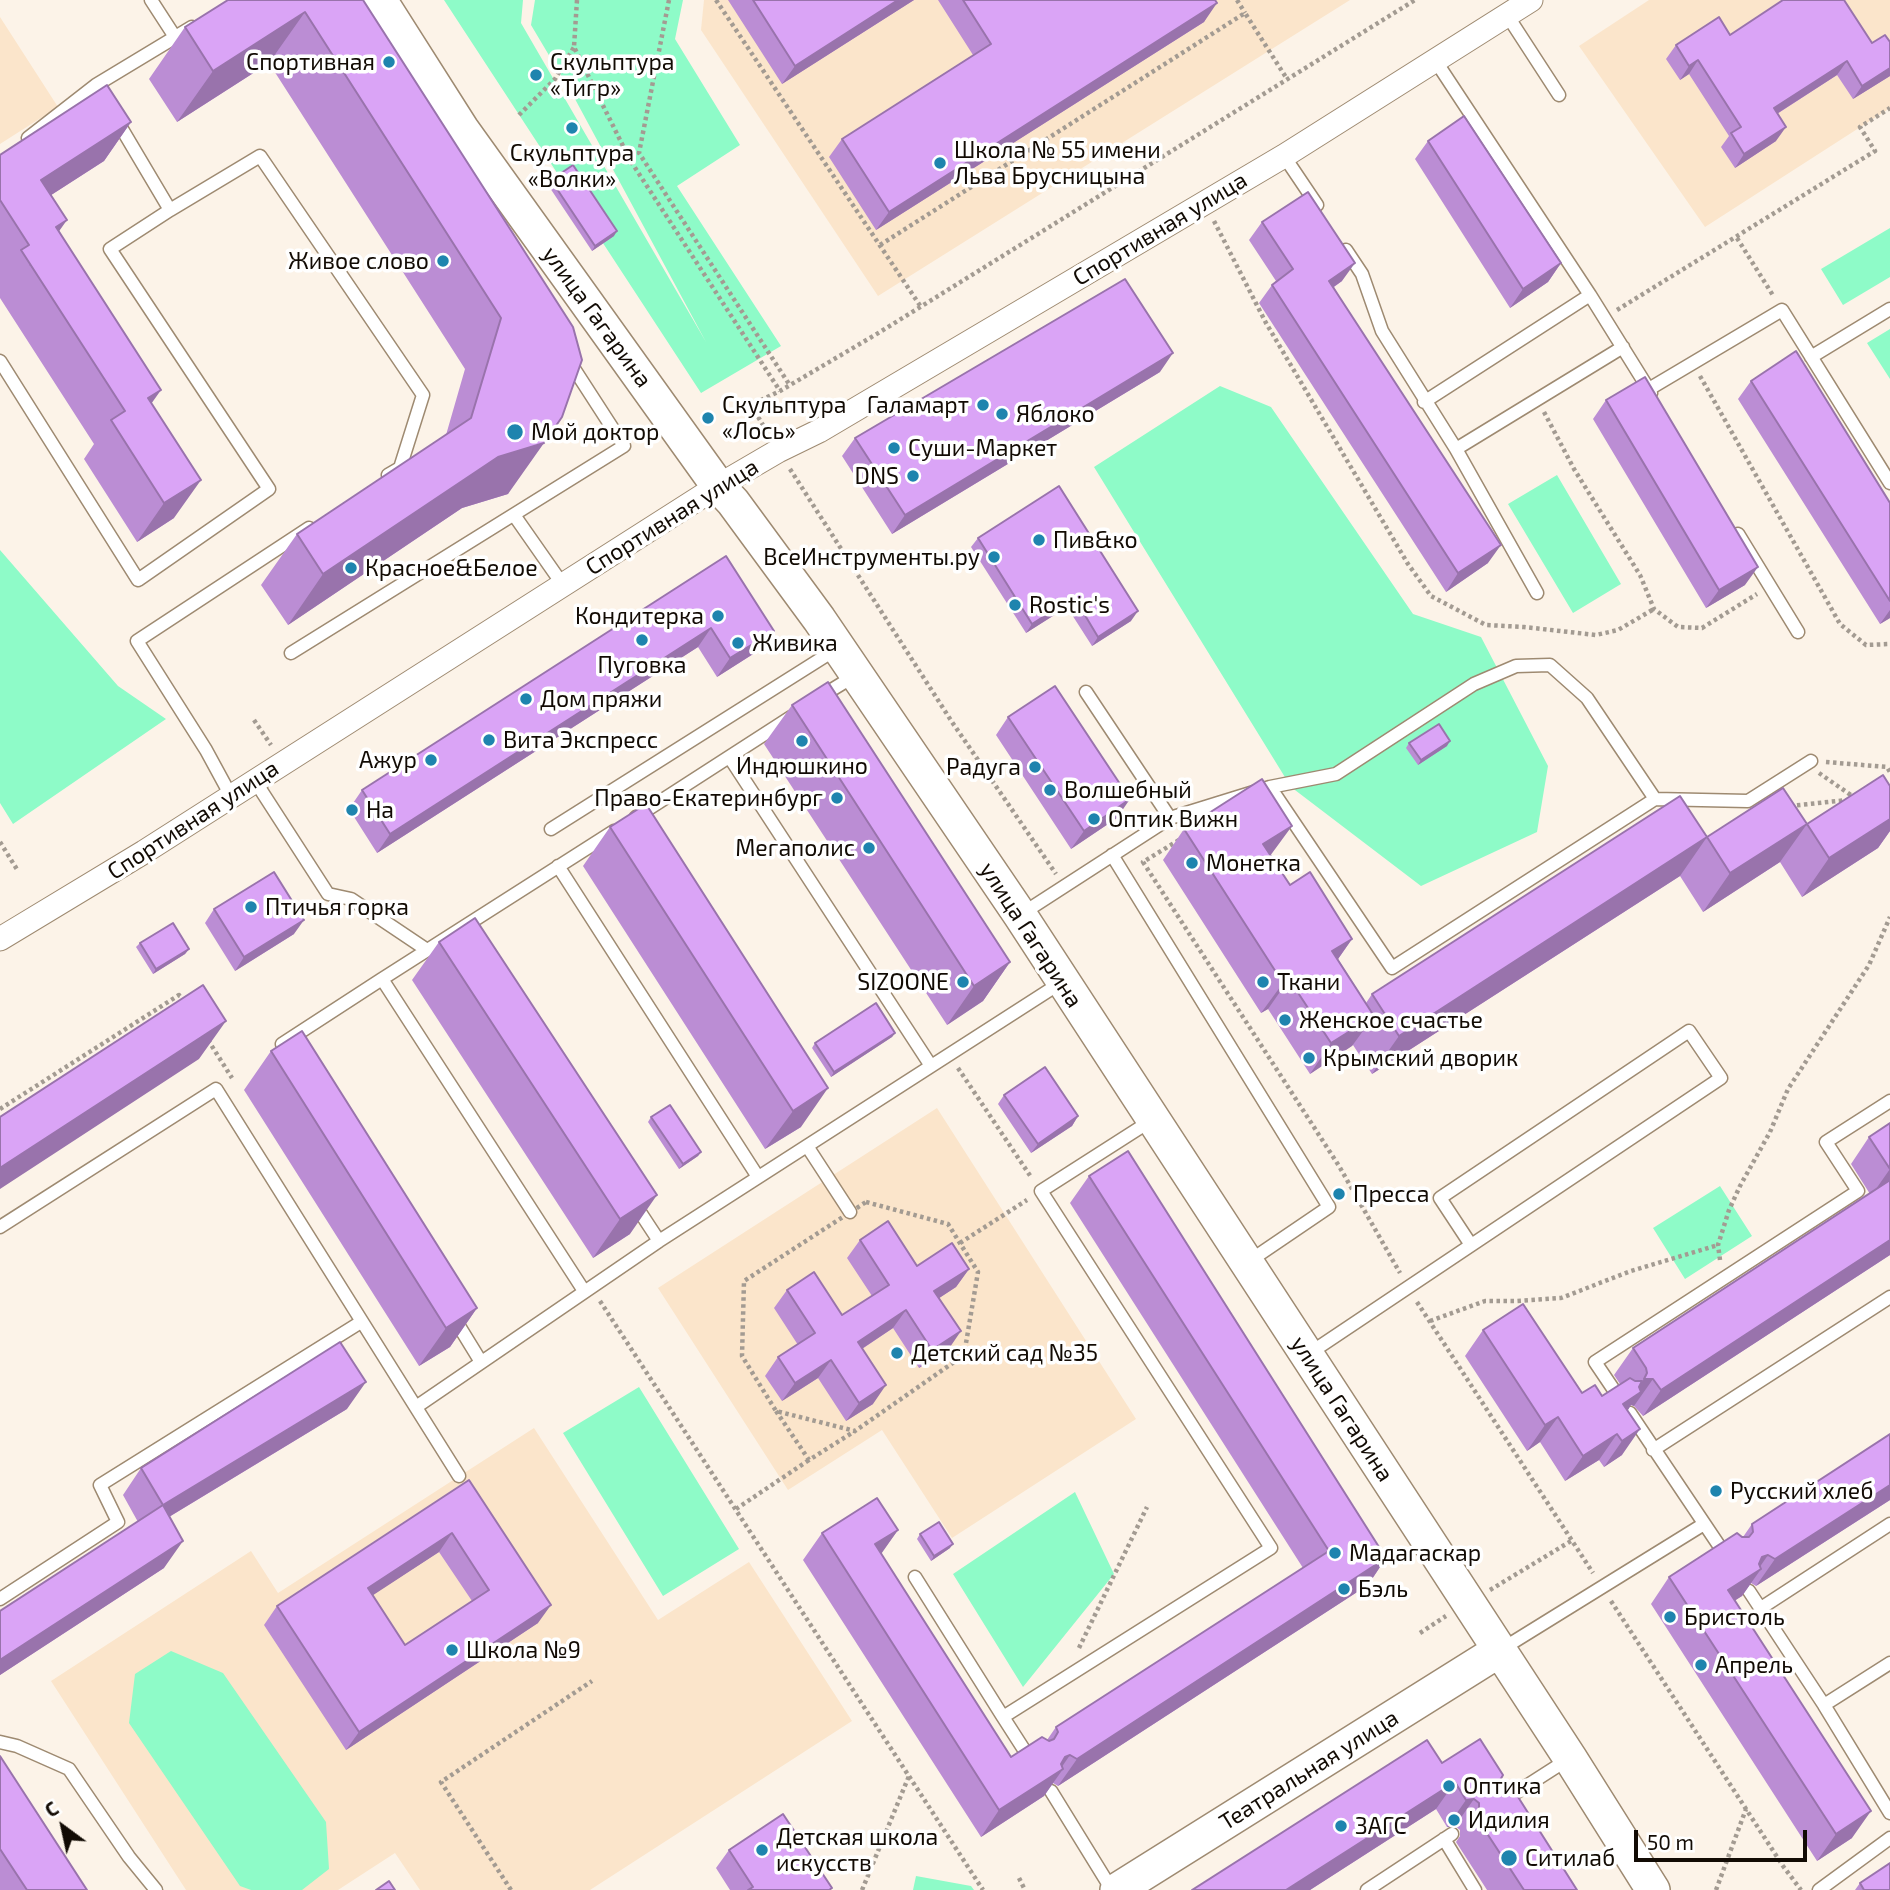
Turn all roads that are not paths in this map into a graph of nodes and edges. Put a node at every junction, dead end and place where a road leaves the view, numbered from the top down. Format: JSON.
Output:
{"nodes":[{"id":1,"x":151,"y":0,"type":"edge"},
{"id":2,"x":380,"y":0,"type":"edge"},
{"id":3,"x":1531,"y":0,"type":"edge"},
{"id":4,"x":1507,"y":15,"type":"junction"},
{"id":5,"x":206,"y":19,"type":"edge"},
{"id":6,"x":175,"y":37,"type":"junction"},
{"id":7,"x":1434,"y":61,"type":"junction"},
{"id":8,"x":1559,"y":95,"type":"dead end"},
{"id":9,"x":103,"y":97,"type":"junction"},
{"id":10,"x":21,"y":143,"type":"edge"},
{"id":11,"x":1284,"y":156,"type":"junction"},
{"id":12,"x":170,"y":210,"type":"junction"},
{"id":13,"x":1325,"y":219,"type":"edge"},
{"id":14,"x":1340,"y":241,"type":"edge"},
{"id":15,"x":1590,"y":295,"type":"junction"},
{"id":16,"x":1890,"y":309,"type":"edge"},
{"id":17,"x":1623,"y":347,"type":"junction"},
{"id":18,"x":563,"y":352,"type":"edge"},
{"id":19,"x":1811,"y":357,"type":"junction"},
{"id":20,"x":0,"y":361,"type":"edge"},
{"id":21,"x":1424,"y":402,"type":"junction"},
{"id":22,"x":1455,"y":449,"type":"junction"},
{"id":23,"x":377,"y":483,"type":"edge"},
{"id":24,"x":1890,"y":483,"type":"edge"},
{"id":25,"x":718,"y":486,"type":"junction"},
{"id":26,"x":514,"y":515,"type":"junction"},
{"id":27,"x":1727,"y":517,"type":"edge"},
{"id":28,"x":320,"y":520,"type":"edge"},
{"id":29,"x":563,"y":585,"type":"junction"},
{"id":30,"x":1537,"y":593,"type":"dead end"},
{"id":31,"x":1798,"y":632,"type":"dead end"},
{"id":32,"x":291,"y":653,"type":"dead end"},
{"id":33,"x":848,"y":661,"type":"junction"},
{"id":34,"x":1086,"y":692,"type":"dead end"},
{"id":35,"x":730,"y":758,"type":"junction"},
{"id":36,"x":1808,"y":762,"type":"road end"},
{"id":37,"x":255,"y":781,"type":"junction"},
{"id":38,"x":1270,"y":787,"type":"junction"},
{"id":39,"x":231,"y":796,"type":"junction"},
{"id":40,"x":1656,"y":799,"type":"junction"},
{"id":41,"x":1170,"y":818,"type":"junction"},
{"id":42,"x":551,"y":829,"type":"dead end"},
{"id":43,"x":1112,"y":855,"type":"junction"},
{"id":44,"x":558,"y":866,"type":"junction"},
{"id":45,"x":1020,"y":915,"type":"junction"},
{"id":46,"x":454,"y":932,"type":"junction"},
{"id":47,"x":0,"y":939,"type":"edge"},
{"id":48,"x":461,"y":944,"type":"edge"},
{"id":49,"x":427,"y":950,"type":"junction"},
{"id":50,"x":382,"y":979,"type":"junction"},
{"id":51,"x":1062,"y":982,"type":"junction"},
{"id":52,"x":931,"y":1066,"type":"junction"},
{"id":53,"x":296,"y":1068,"type":"edge"},
{"id":54,"x":1890,"y":1101,"type":"edge"},
{"id":55,"x":1152,"y":1120,"type":"junction"},
{"id":56,"x":807,"y":1146,"type":"junction"},
{"id":57,"x":758,"y":1177,"type":"junction"},
{"id":58,"x":629,"y":1195,"type":"edge"},
{"id":59,"x":850,"y":1212,"type":"road end"},
{"id":60,"x":0,"y":1227,"type":"edge"},
{"id":61,"x":659,"y":1241,"type":"junction"},
{"id":62,"x":1471,"y":1245,"type":"junction"},
{"id":63,"x":1246,"y":1264,"type":"junction"},
{"id":64,"x":587,"y":1289,"type":"junction"},
{"id":65,"x":1890,"y":1297,"type":"edge"},
{"id":66,"x":444,"y":1303,"type":"edge"},
{"id":67,"x":361,"y":1322,"type":"junction"},
{"id":68,"x":1307,"y":1356,"type":"junction"},
{"id":69,"x":481,"y":1362,"type":"junction"},
{"id":70,"x":1620,"y":1399,"type":"edge"},
{"id":71,"x":416,"y":1407,"type":"junction"},
{"id":72,"x":1630,"y":1413,"type":"edge"},
{"id":73,"x":1653,"y":1450,"type":"junction"},
{"id":74,"x":459,"y":1476,"type":"dead end"},
{"id":75,"x":1704,"y":1524,"type":"junction"},
{"id":76,"x":1890,"y":1524,"type":"edge"},
{"id":77,"x":1726,"y":1556,"type":"edge"},
{"id":78,"x":915,"y":1577,"type":"dead end"},
{"id":79,"x":1749,"y":1591,"type":"edge"},
{"id":80,"x":0,"y":1599,"type":"edge"},
{"id":81,"x":1761,"y":1608,"type":"junction"},
{"id":82,"x":1500,"y":1650,"type":"junction"},
{"id":83,"x":1890,"y":1663,"type":"edge"},
{"id":84,"x":1824,"y":1705,"type":"junction"},
{"id":85,"x":1003,"y":1717,"type":"junction"},
{"id":86,"x":0,"y":1742,"type":"edge"},
{"id":87,"x":1570,"y":1758,"type":"junction"},
{"id":88,"x":1030,"y":1759,"type":"edge"},
{"id":89,"x":1051,"y":1791,"type":"edge"},
{"id":90,"x":1489,"y":1810,"type":"edge"},
{"id":91,"x":1890,"y":1812,"type":"edge"},
{"id":92,"x":1890,"y":1838,"type":"edge"},
{"id":93,"x":156,"y":1890,"type":"edge"},
{"id":94,"x":1115,"y":1890,"type":"edge"},
{"id":95,"x":1367,"y":1890,"type":"edge"},
{"id":96,"x":1475,"y":1890,"type":"edge"},
{"id":97,"x":1653,"y":1890,"type":"edge"},
{"id":98,"x":1819,"y":1890,"type":"edge"}],
"edges":[{"from":1,"to":6,"type":"lane"},
{"from":2,"to":25,"type":"street","name":"улица Гагарина"},
{"from":3,"to":4,"type":"street","name":"Спортивная улица"},
{"from":4,"to":7,"type":"street","name":"Спортивная улица"},
{"from":4,"to":8,"type":"lane"},
{"from":5,"to":6,"type":"lane"},
{"from":6,"to":9,"type":"lane"},
{"from":7,"to":11,"type":"street","name":"Спортивная улица"},
{"from":7,"to":15,"type":"lane"},
{"from":9,"to":10,"type":"lane"},
{"from":9,"to":12,"type":"lane"},
{"from":11,"to":13,"type":"lane"},
{"from":11,"to":25,"type":"street","name":"Спортивная улица"},
{"from":12,"to":20,"type":"lane"},
{"from":12,"to":23,"type":"lane"},
{"from":14,"to":21,"type":"lane"},
{"from":15,"to":17,"type":"lane"},
{"from":15,"to":21,"type":"lane"},
{"from":16,"to":19,"type":"lane"},
{"from":17,"to":19,"type":"lane"},
{"from":17,"to":22,"type":"lane"},
{"from":18,"to":26,"type":"lane"},
{"from":19,"to":24,"type":"lane"},
{"from":21,"to":22,"type":"lane"},
{"from":22,"to":30,"type":"lane"},
{"from":25,"to":29,"type":"street","name":"Спортивная улица"},
{"from":25,"to":33,"type":"street","name":"улица Гагарина"},
{"from":26,"to":29,"type":"lane"},
{"from":26,"to":32,"type":"lane"},
{"from":27,"to":31,"type":"lane"},
{"from":28,"to":39,"type":"lane"},
{"from":29,"to":37,"type":"street","name":"Спортивная улица"},
{"from":33,"to":35,"type":"lane"},
{"from":33,"to":42,"type":"lane"},
{"from":33,"to":45,"type":"street","name":"улица Гагарина"},
{"from":34,"to":41,"type":"lane"},
{"from":35,"to":44,"type":"lane"},
{"from":35,"to":52,"type":"lane"},
{"from":36,"to":40,"type":"lane"},
{"from":37,"to":39,"type":"street","name":"Спортивная улица"},
{"from":37,"to":49,"type":"lane"},
{"from":38,"to":40,"type":"lane"},
{"from":38,"to":40,"type":"lane"},
{"from":38,"to":41,"type":"lane"},
{"from":39,"to":47,"type":"street","name":"Спортивная улица"},
{"from":41,"to":43,"type":"lane"},
{"from":43,"to":45,"type":"lane"},
{"from":43,"to":63,"type":"lane"},
{"from":44,"to":46,"type":"lane"},
{"from":44,"to":57,"type":"lane"},
{"from":45,"to":51,"type":"street","name":"улица Гагарина"},
{"from":46,"to":48,"type":"lane"},
{"from":46,"to":49,"type":"lane"},
{"from":49,"to":50,"type":"lane"},
{"from":50,"to":53,"type":"lane"},
{"from":50,"to":64,"type":"lane"},
{"from":51,"to":52,"type":"lane"},
{"from":51,"to":55,"type":"street","name":"улица Гагарина"},
{"from":52,"to":56,"type":"lane"},
{"from":54,"to":70,"type":"lane"},
{"from":55,"to":63,"type":"street","name":"улица Гагарина"},
{"from":55,"to":85,"type":"lane"},
{"from":56,"to":57,"type":"lane"},
{"from":56,"to":59,"type":"lane"},
{"from":57,"to":61,"type":"lane"},
{"from":58,"to":61,"type":"lane"},
{"from":60,"to":67,"type":"lane"},
{"from":61,"to":64,"type":"lane"},
{"from":62,"to":62,"type":"lane"},
{"from":62,"to":68,"type":"lane"},
{"from":63,"to":68,"type":"street","name":"улица Гагарина"},
{"from":64,"to":69,"type":"lane"},
{"from":65,"to":73,"type":"lane"},
{"from":66,"to":69,"type":"lane"},
{"from":67,"to":71,"type":"lane"},
{"from":67,"to":80,"type":"lane"},
{"from":68,"to":82,"type":"street","name":"улица Гагарина"},
{"from":69,"to":71,"type":"lane"},
{"from":71,"to":74,"type":"lane"},
{"from":72,"to":73,"type":"lane"},
{"from":73,"to":75,"type":"lane"},
{"from":75,"to":77,"type":"lane"},
{"from":75,"to":82,"type":"lane"},
{"from":76,"to":81,"type":"lane"},
{"from":78,"to":85,"type":"lane"},
{"from":79,"to":81,"type":"lane"},
{"from":81,"to":84,"type":"lane"},
{"from":82,"to":87,"type":"street","name":"улица Гагарина"},
{"from":82,"to":94,"type":"street","name":"Театральная улица"},
{"from":83,"to":84,"type":"lane"},
{"from":84,"to":91,"type":"lane"},
{"from":85,"to":88,"type":"lane"},
{"from":86,"to":93,"type":"lane"},
{"from":87,"to":90,"type":"lane"},
{"from":87,"to":97,"type":"street","name":"улица Гагарина"},
{"from":89,"to":94,"type":"lane"},
{"from":92,"to":98,"type":"lane"},
{"from":95,"to":96,"type":"lane"}]}
